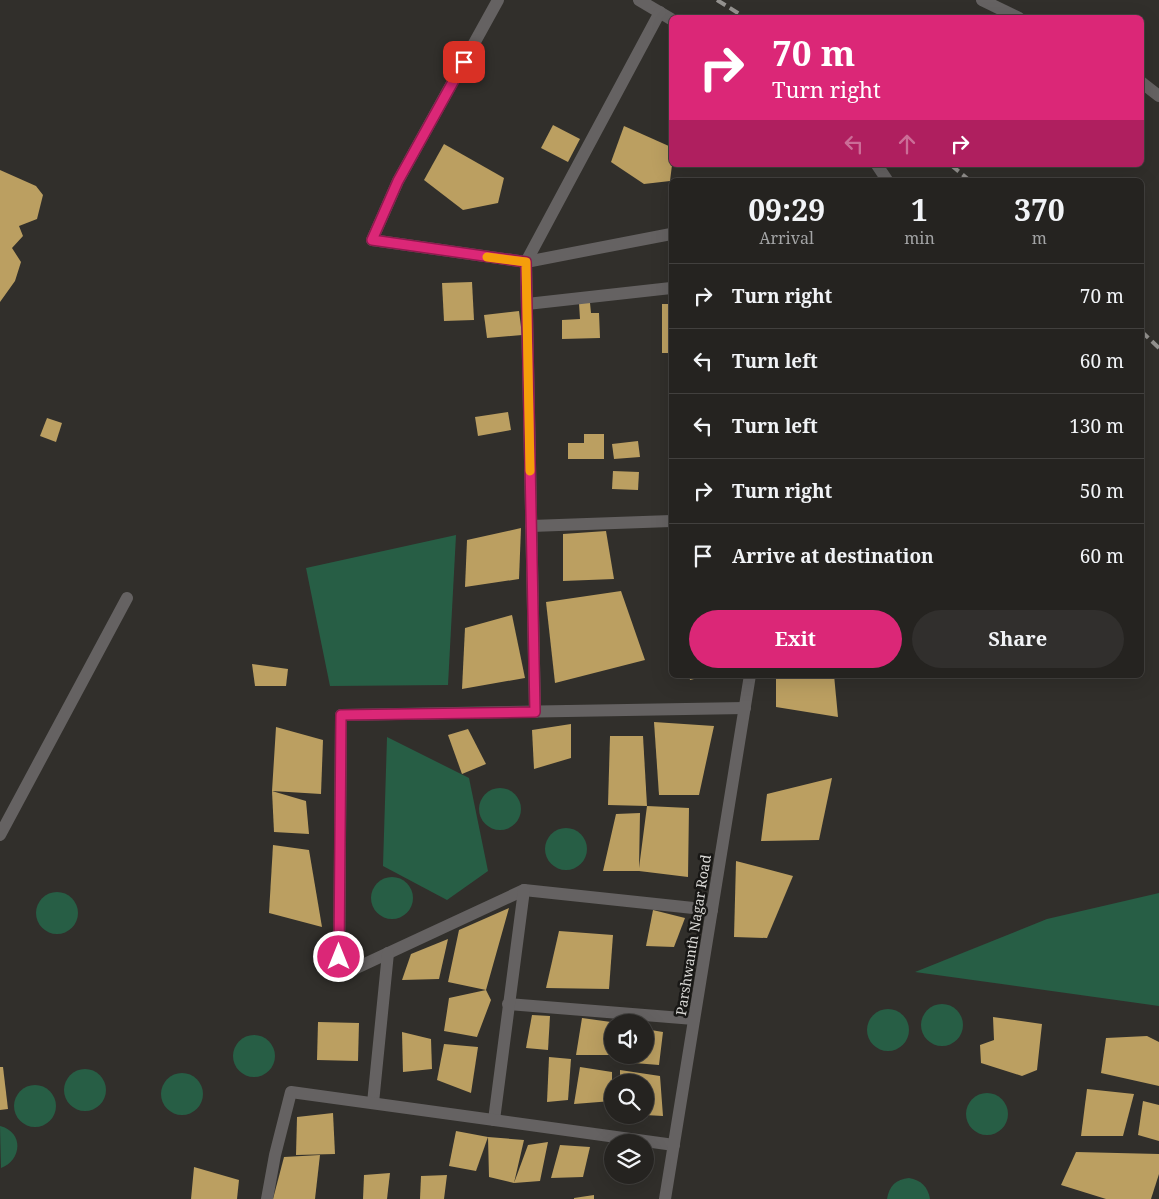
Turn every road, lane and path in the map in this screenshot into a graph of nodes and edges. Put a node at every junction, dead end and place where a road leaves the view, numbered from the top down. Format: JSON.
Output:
{"nodes":[{"id":1,"x":498,"y":0,"type":"edge"},
{"id":2,"x":639,"y":0,"type":"edge"},
{"id":3,"x":982,"y":0,"type":"edge"},
{"id":4,"x":660,"y":12,"type":"junction"},
{"id":5,"x":1013,"y":15,"type":"edge"},
{"id":6,"x":669,"y":18,"type":"edge"},
{"id":7,"x":1144,"y":84,"type":"edge"},
{"id":8,"x":1159,"y":96,"type":"edge"},
{"id":9,"x":878,"y":167,"type":"edge"},
{"id":10,"x":885,"y":178,"type":"edge"},
{"id":11,"x":669,"y":234,"type":"edge"},
{"id":12,"x":526,"y":262,"type":"junction"},
{"id":13,"x":669,"y":288,"type":"edge"},
{"id":14,"x":527,"y":304,"type":"junction"},
{"id":15,"x":669,"y":522,"type":"edge"},
{"id":16,"x":531,"y":526,"type":"junction"},
{"id":17,"x":127,"y":598,"type":"dead end"},
{"id":18,"x":750,"y":678,"type":"edge"},
{"id":19,"x":745,"y":708,"type":"junction"},
{"id":20,"x":535,"y":712,"type":"junction"},
{"id":21,"x":0,"y":835,"type":"edge"},
{"id":22,"x":524,"y":890,"type":"junction"},
{"id":23,"x":712,"y":910,"type":"junction"},
{"id":24,"x":388,"y":953,"type":"junction"},
{"id":25,"x":508,"y":1004,"type":"junction"},
{"id":26,"x":694,"y":1019,"type":"junction"},
{"id":27,"x":373,"y":1103,"type":"junction"},
{"id":28,"x":494,"y":1120,"type":"junction"},
{"id":29,"x":674,"y":1145,"type":"junction"},
{"id":30,"x":267,"y":1199,"type":"edge"},
{"id":31,"x":665,"y":1199,"type":"edge"}],
"edges":[{"from":1,"to":12,"type":"street"},
{"from":2,"to":4,"type":"street"},
{"from":3,"to":5,"type":"street"},
{"from":4,"to":6,"type":"street"},
{"from":4,"to":12,"type":"street"},
{"from":7,"to":8,"type":"street"},
{"from":9,"to":10,"type":"street"},
{"from":11,"to":12,"type":"street"},
{"from":12,"to":14,"type":"street"},
{"from":13,"to":14,"type":"street"},
{"from":14,"to":16,"type":"street"},
{"from":15,"to":16,"type":"street"},
{"from":16,"to":20,"type":"street"},
{"from":17,"to":21,"type":"street"},
{"from":18,"to":19,"type":"street","name":"Parshwanth Nagar Road"},
{"from":19,"to":20,"type":"street"},
{"from":19,"to":23,"type":"street","name":"Parshwanth Nagar Road"},
{"from":20,"to":24,"type":"street"},
{"from":22,"to":23,"type":"street"},
{"from":22,"to":24,"type":"street"},
{"from":22,"to":25,"type":"street"},
{"from":23,"to":26,"type":"street","name":"Parshwanth Nagar Road"},
{"from":24,"to":27,"type":"street"},
{"from":25,"to":26,"type":"street"},
{"from":25,"to":28,"type":"street"},
{"from":26,"to":29,"type":"street","name":"Parshwanth Nagar Road"},
{"from":27,"to":28,"type":"street"},
{"from":27,"to":30,"type":"street"},
{"from":28,"to":29,"type":"street"},
{"from":29,"to":31,"type":"street","name":"Parshwanth Nagar Road"}]}
